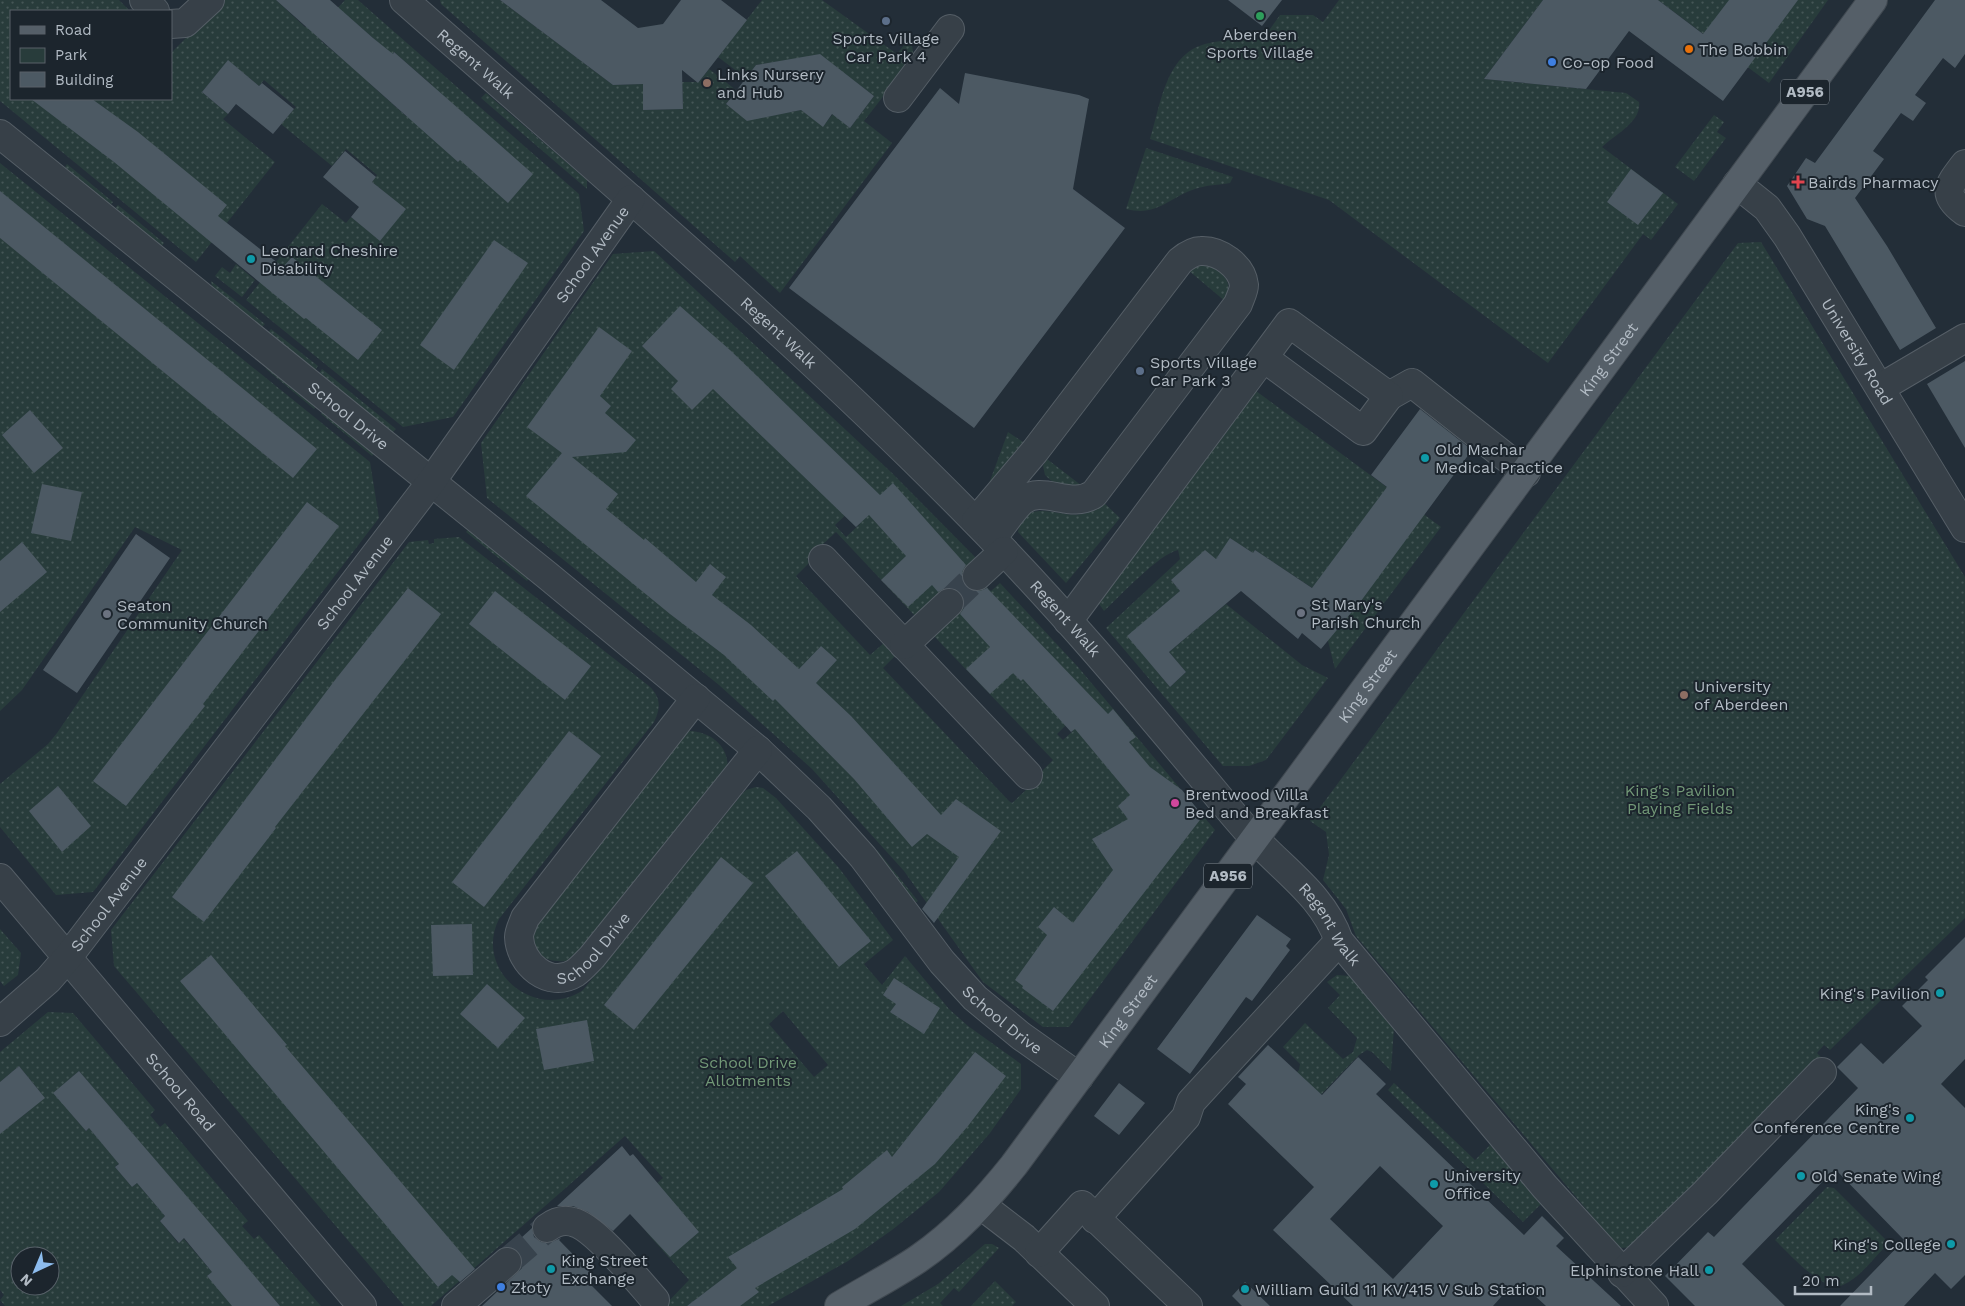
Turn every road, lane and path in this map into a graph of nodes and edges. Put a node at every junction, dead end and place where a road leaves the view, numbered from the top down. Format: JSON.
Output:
{"nodes":[{"id":1,"x":144,"y":0,"type":"edge"},
{"id":2,"x":210,"y":0,"type":"edge"},
{"id":3,"x":404,"y":0,"type":"edge"},
{"id":4,"x":1873,"y":0,"type":"edge"},
{"id":5,"x":154,"y":10,"type":"edge"},
{"id":6,"x":172,"y":24,"type":"edge"},
{"id":7,"x":950,"y":29,"type":"dead end"},
{"id":8,"x":898,"y":98,"type":"dead end"},
{"id":9,"x":0,"y":134,"type":"edge"},
{"id":10,"x":1965,"y":164,"type":"edge"},
{"id":11,"x":1737,"y":184,"type":"junction"},
{"id":12,"x":631,"y":199,"type":"junction"},
{"id":13,"x":1965,"y":212,"type":"edge"},
{"id":14,"x":1965,"y":338,"type":"edge"},
{"id":15,"x":1264,"y":358,"type":"junction"},
{"id":16,"x":1880,"y":388,"type":"junction"},
{"id":17,"x":1389,"y":396,"type":"junction"},
{"id":18,"x":1526,"y":473,"type":"junction"},
{"id":19,"x":431,"y":482,"type":"junction"},
{"id":20,"x":1965,"y":528,"type":"edge"},
{"id":21,"x":991,"y":537,"type":"junction"},
{"id":22,"x":823,"y":558,"type":"dead end"},
{"id":23,"x":977,"y":576,"type":"tunnel mouth"},
{"id":24,"x":949,"y":603,"type":"tunnel mouth"},
{"id":25,"x":1068,"y":621,"type":"junction"},
{"id":26,"x":904,"y":645,"type":"junction"},
{"id":27,"x":696,"y":698,"type":"junction"},
{"id":28,"x":758,"y":750,"type":"junction"},
{"id":29,"x":1028,"y":775,"type":"dead end"},
{"id":30,"x":1255,"y":839,"type":"junction"},
{"id":31,"x":0,"y":878,"type":"edge"},
{"id":32,"x":1340,"y":941,"type":"junction"},
{"id":33,"x":68,"y":956,"type":"junction"},
{"id":34,"x":0,"y":1022,"type":"edge"},
{"id":35,"x":1822,"y":1072,"type":"dead end"},
{"id":36,"x":1079,"y":1076,"type":"junction"},
{"id":37,"x":981,"y":1205,"type":"junction"},
{"id":38,"x":1095,"y":1219,"type":"junction"},
{"id":39,"x":548,"y":1228,"type":"tunnel mouth"},
{"id":40,"x":1039,"y":1252,"type":"junction"},
{"id":41,"x":507,"y":1262,"type":"tunnel mouth"},
{"id":42,"x":1622,"y":1273,"type":"junction"},
{"id":43,"x":655,"y":1300,"type":"dead end"},
{"id":44,"x":362,"y":1306,"type":"edge"},
{"id":45,"x":456,"y":1306,"type":"edge"},
{"id":46,"x":839,"y":1306,"type":"edge"},
{"id":47,"x":1095,"y":1306,"type":"edge"},
{"id":48,"x":1188,"y":1306,"type":"edge"},
{"id":49,"x":1654,"y":1306,"type":"edge"}],
"edges":[{"from":1,"to":5,"type":"street"},
{"from":2,"to":6,"type":"street"},
{"from":3,"to":12,"type":"street","name":"Regent Walk"},
{"from":4,"to":11,"type":"main road","name":"King Street","number":"A956"},
{"from":7,"to":8,"type":"street"},
{"from":9,"to":19,"type":"street","name":"School Drive"},
{"from":10,"to":13,"type":"street"},
{"from":11,"to":16,"type":"street","name":"University Road"},
{"from":11,"to":18,"type":"main road","name":"King Street","number":"A956"},
{"from":12,"to":19,"type":"street","name":"School Avenue"},
{"from":12,"to":21,"type":"street","name":"Regent Walk"},
{"from":14,"to":16,"type":"street"},
{"from":15,"to":17,"type":"street"},
{"from":15,"to":17,"type":"street"},
{"from":15,"to":25,"type":"street"},
{"from":16,"to":20,"type":"street","name":"University Road"},
{"from":17,"to":18,"type":"street"},
{"from":18,"to":30,"type":"main road","name":"King Street","number":"A956"},
{"from":19,"to":27,"type":"street","name":"School Drive"},
{"from":19,"to":33,"type":"street","name":"School Avenue"},
{"from":21,"to":21,"type":"street"},
{"from":21,"to":23,"type":"street"},
{"from":21,"to":25,"type":"street","name":"Regent Walk"},
{"from":22,"to":26,"type":"street"},
{"from":24,"to":26,"type":"street"},
{"from":25,"to":30,"type":"street","name":"Regent Walk"},
{"from":26,"to":29,"type":"street"},
{"from":27,"to":28,"type":"street","name":"School Drive"},
{"from":27,"to":28,"type":"street","name":"School Drive"},
{"from":28,"to":36,"type":"street","name":"School Drive"},
{"from":30,"to":32,"type":"street","name":"Regent Walk"},
{"from":30,"to":36,"type":"main road","name":"King Street","number":"A956"},
{"from":31,"to":33,"type":"street","name":"School Road"},
{"from":32,"to":38,"type":"street"},
{"from":32,"to":42,"type":"street","name":"Regent Walk"},
{"from":33,"to":34,"type":"street","name":"School Avenue"},
{"from":33,"to":44,"type":"street","name":"School Road"},
{"from":35,"to":42,"type":"street"},
{"from":36,"to":37,"type":"main road","name":"King Street","number":"A956"},
{"from":37,"to":40,"type":"street"},
{"from":37,"to":46,"type":"main road","name":"King Street","number":"A956"},
{"from":38,"to":40,"type":"street"},
{"from":38,"to":48,"type":"street"},
{"from":39,"to":43,"type":"street"},
{"from":40,"to":47,"type":"street"},
{"from":41,"to":45,"type":"street"},
{"from":42,"to":49,"type":"street","name":"Regent Walk"}]}
